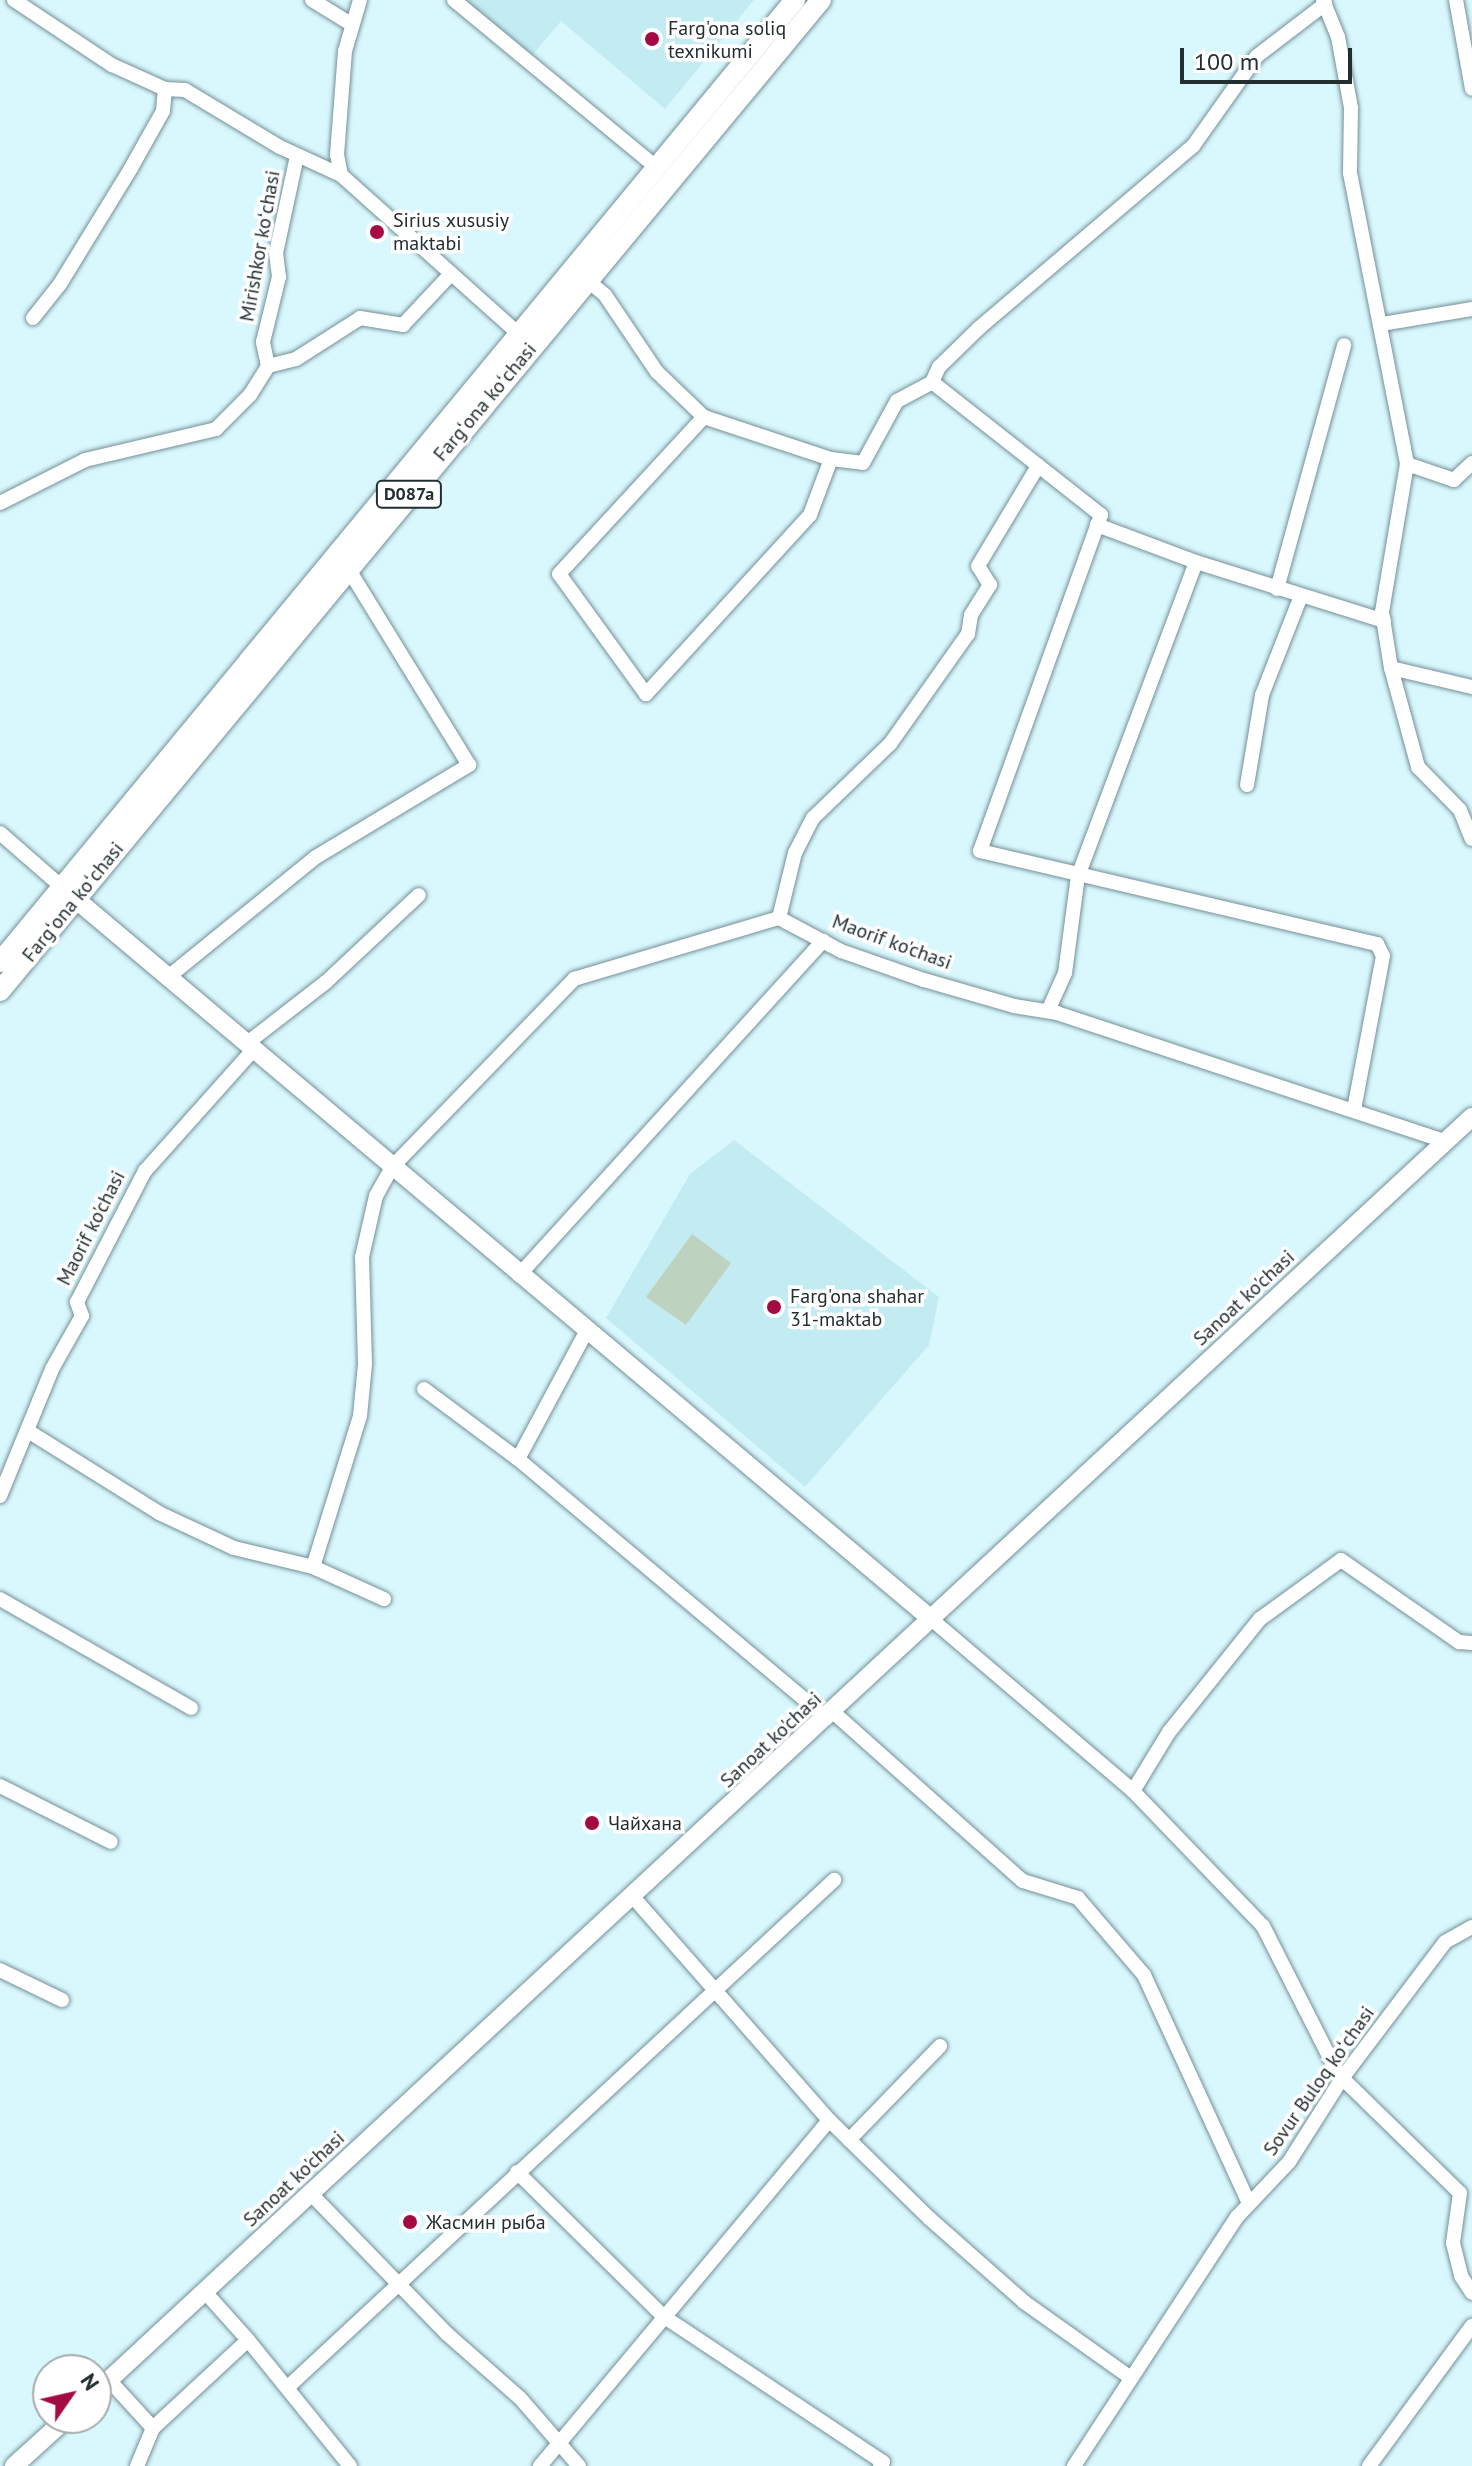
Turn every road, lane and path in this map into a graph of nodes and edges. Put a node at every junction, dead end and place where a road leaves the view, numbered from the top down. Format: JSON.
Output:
{"nodes":[{"id":1,"x":14,"y":0,"type":"edge"},
{"id":2,"x":312,"y":0,"type":"edge"},
{"id":3,"x":360,"y":0,"type":"edge"},
{"id":4,"x":454,"y":0,"type":"edge"},
{"id":5,"x":795,"y":0,"type":"edge"},
{"id":6,"x":821,"y":0,"type":"edge"},
{"id":7,"x":1456,"y":0,"type":"edge"},
{"id":8,"x":1324,"y":2,"type":"edge"},
{"id":9,"x":351,"y":24,"type":"junction"},
{"id":10,"x":165,"y":89,"type":"junction"},
{"id":11,"x":1472,"y":89,"type":"edge"},
{"id":12,"x":297,"y":156,"type":"junction"},
{"id":13,"x":656,"y":167,"type":"junction"},
{"id":14,"x":341,"y":175,"type":"junction"},
{"id":15,"x":580,"y":274,"type":"junction"},
{"id":16,"x":449,"y":276,"type":"junction"},
{"id":17,"x":1472,"y":309,"type":"edge"},
{"id":18,"x":33,"y":318,"type":"dead end"},
{"id":19,"x":1382,"y":324,"type":"junction"},
{"id":20,"x":518,"y":333,"type":"junction"},
{"id":21,"x":1344,"y":345,"type":"dead end"},
{"id":22,"x":268,"y":366,"type":"junction"},
{"id":23,"x":932,"y":382,"type":"junction"},
{"id":24,"x":704,"y":417,"type":"junction"},
{"id":25,"x":831,"y":459,"type":"junction"},
{"id":26,"x":1472,"y":463,"type":"edge"},
{"id":27,"x":1407,"y":464,"type":"junction"},
{"id":28,"x":1038,"y":466,"type":"junction"},
{"id":29,"x":0,"y":503,"type":"edge"},
{"id":30,"x":1097,"y":525,"type":"junction"},
{"id":31,"x":1196,"y":562,"type":"junction"},
{"id":32,"x":348,"y":568,"type":"junction"},
{"id":33,"x":1277,"y":589,"type":"junction"},
{"id":34,"x":1301,"y":596,"type":"junction"},
{"id":35,"x":1384,"y":621,"type":"junction"},
{"id":36,"x":1391,"y":668,"type":"junction"},
{"id":37,"x":1472,"y":687,"type":"edge"},
{"id":38,"x":1247,"y":785,"type":"dead end"},
{"id":39,"x":0,"y":833,"type":"edge"},
{"id":40,"x":1472,"y":839,"type":"edge"},
{"id":41,"x":1078,"y":876,"type":"junction"},
{"id":42,"x":69,"y":893,"type":"junction"},
{"id":43,"x":419,"y":895,"type":"dead end"},
{"id":44,"x":779,"y":918,"type":"junction"},
{"id":45,"x":823,"y":941,"type":"junction"},
{"id":46,"x":0,"y":962,"type":"edge"},
{"id":47,"x":167,"y":978,"type":"junction"},
{"id":48,"x":0,"y":991,"type":"edge"},
{"id":49,"x":1048,"y":1011,"type":"junction"},
{"id":50,"x":250,"y":1047,"type":"junction"},
{"id":51,"x":1354,"y":1109,"type":"junction"},
{"id":52,"x":1472,"y":1117,"type":"edge"},
{"id":53,"x":1446,"y":1142,"type":"junction"},
{"id":54,"x":392,"y":1167,"type":"junction"},
{"id":55,"x":519,"y":1275,"type":"junction"},
{"id":56,"x":586,"y":1332,"type":"junction"},
{"id":57,"x":424,"y":1389,"type":"dead end"},
{"id":58,"x":28,"y":1431,"type":"junction"},
{"id":59,"x":518,"y":1459,"type":"junction"},
{"id":60,"x":0,"y":1496,"type":"edge"},
{"id":61,"x":313,"y":1567,"type":"junction"},
{"id":62,"x":0,"y":1599,"type":"edge"},
{"id":63,"x":384,"y":1599,"type":"dead end"},
{"id":64,"x":930,"y":1618,"type":"junction"},
{"id":65,"x":1472,"y":1643,"type":"edge"},
{"id":66,"x":191,"y":1708,"type":"dead end"},
{"id":67,"x":830,"y":1715,"type":"junction"},
{"id":68,"x":0,"y":1786,"type":"edge"},
{"id":69,"x":1133,"y":1791,"type":"junction"},
{"id":70,"x":111,"y":1842,"type":"dead end"},
{"id":71,"x":834,"y":1880,"type":"dead end"},
{"id":72,"x":633,"y":1897,"type":"junction"},
{"id":73,"x":1472,"y":1927,"type":"edge"},
{"id":74,"x":0,"y":1970,"type":"edge"},
{"id":75,"x":716,"y":1992,"type":"junction"},
{"id":76,"x":62,"y":2000,"type":"dead end"},
{"id":77,"x":940,"y":2046,"type":"dead end"},
{"id":78,"x":1343,"y":2077,"type":"junction"},
{"id":79,"x":829,"y":2120,"type":"junction"},
{"id":80,"x":849,"y":2140,"type":"junction"},
{"id":81,"x":517,"y":2172,"type":"junction"},
{"id":82,"x":311,"y":2194,"type":"junction"},
{"id":83,"x":1249,"y":2203,"type":"junction"},
{"id":84,"x":400,"y":2286,"type":"junction"},
{"id":85,"x":205,"y":2292,"type":"junction"},
{"id":86,"x":1472,"y":2293,"type":"edge"},
{"id":87,"x":663,"y":2316,"type":"junction"},
{"id":88,"x":1472,"y":2326,"type":"edge"},
{"id":89,"x":248,"y":2340,"type":"junction"},
{"id":90,"x":112,"y":2378,"type":"edge"},
{"id":91,"x":1131,"y":2378,"type":"junction"},
{"id":92,"x":289,"y":2386,"type":"junction"},
{"id":93,"x":112,"y":2394,"type":"edge"},
{"id":94,"x":153,"y":2428,"type":"junction"},
{"id":95,"x":49,"y":2434,"type":"edge"},
{"id":96,"x":558,"y":2441,"type":"junction"},
{"id":97,"x":14,"y":2466,"type":"edge"},
{"id":98,"x":137,"y":2466,"type":"edge"},
{"id":99,"x":350,"y":2466,"type":"edge"},
{"id":100,"x":540,"y":2466,"type":"edge"},
{"id":101,"x":579,"y":2466,"type":"edge"},
{"id":102,"x":880,"y":2466,"type":"edge"},
{"id":103,"x":1074,"y":2466,"type":"edge"},
{"id":104,"x":1369,"y":2466,"type":"edge"}],
"edges":[{"from":1,"to":10,"type":"street"},
{"from":2,"to":9,"type":"street"},
{"from":3,"to":9,"type":"street"},
{"from":4,"to":13,"type":"street"},
{"from":5,"to":13,"type":"main road","name":"Fargʻona koʻchasi","number":"D087a"},
{"from":6,"to":15,"type":"main road","name":"Fargʻona koʻchasi","number":"D087a"},
{"from":7,"to":11,"type":"street"},
{"from":8,"to":19,"type":"street"},
{"from":8,"to":23,"type":"street"},
{"from":9,"to":14,"type":"street"},
{"from":10,"to":12,"type":"street"},
{"from":10,"to":18,"type":"street"},
{"from":12,"to":14,"type":"street"},
{"from":12,"to":22,"type":"street","name":"Mirishkor koʻchasi"},
{"from":13,"to":15,"type":"main road","name":"Fargʻona koʻchasi","number":"D087a"},
{"from":14,"to":16,"type":"street"},
{"from":15,"to":20,"type":"main road","name":"Fargʻona koʻchasi","number":"D087a"},
{"from":15,"to":24,"type":"street"},
{"from":15,"to":32,"type":"main road","name":"Fargʻona koʻchasi","number":"D087a"},
{"from":16,"to":20,"type":"street"},
{"from":16,"to":22,"type":"street"},
{"from":17,"to":19,"type":"street"},
{"from":19,"to":27,"type":"street"},
{"from":20,"to":42,"type":"main road","name":"Fargʻona koʻchasi","number":"D087a"},
{"from":21,"to":33,"type":"street"},
{"from":22,"to":29,"type":"street"},
{"from":23,"to":25,"type":"street"},
{"from":23,"to":28,"type":"street"},
{"from":24,"to":25,"type":"street"},
{"from":24,"to":25,"type":"street"},
{"from":26,"to":27,"type":"street"},
{"from":27,"to":35,"type":"street"},
{"from":28,"to":30,"type":"street"},
{"from":28,"to":44,"type":"street"},
{"from":30,"to":31,"type":"street"},
{"from":30,"to":41,"type":"street"},
{"from":31,"to":33,"type":"street"},
{"from":31,"to":41,"type":"street"},
{"from":32,"to":42,"type":"main road","name":"Fargʻona koʻchasi","number":"D087a"},
{"from":32,"to":47,"type":"street"},
{"from":33,"to":34,"type":"street"},
{"from":34,"to":35,"type":"street"},
{"from":34,"to":38,"type":"street"},
{"from":35,"to":36,"type":"street"},
{"from":36,"to":37,"type":"street"},
{"from":36,"to":40,"type":"street"},
{"from":39,"to":42,"type":"street"},
{"from":41,"to":49,"type":"street"},
{"from":41,"to":51,"type":"street"},
{"from":42,"to":46,"type":"main road","name":"Fargʻona koʻchasi","number":"D087a"},
{"from":42,"to":47,"type":"main road"},
{"from":42,"to":48,"type":"main road","name":"Fargʻona koʻchasi","number":"D087a"},
{"from":43,"to":50,"type":"street","name":"Maorif ko'chasi"},
{"from":44,"to":45,"type":"street","name":"Maorif ko'chasi"},
{"from":44,"to":54,"type":"street"},
{"from":45,"to":49,"type":"street","name":"Maorif ko'chasi"},
{"from":45,"to":55,"type":"street"},
{"from":47,"to":50,"type":"main road"},
{"from":49,"to":51,"type":"street","name":"Maorif ko'chasi"},
{"from":50,"to":54,"type":"main road"},
{"from":50,"to":58,"type":"street","name":"Maorif ko'chasi"},
{"from":51,"to":53,"type":"street","name":"Maorif ko'chasi"},
{"from":52,"to":53,"type":"main road","name":"Sanoat ko'chasi"},
{"from":53,"to":64,"type":"main road","name":"Sanoat ko'chasi"},
{"from":54,"to":55,"type":"main road"},
{"from":54,"to":61,"type":"street"},
{"from":55,"to":56,"type":"main road"},
{"from":56,"to":59,"type":"street"},
{"from":56,"to":64,"type":"main road"},
{"from":57,"to":59,"type":"street"},
{"from":58,"to":60,"type":"street","name":"Maorif ko'chasi"},
{"from":58,"to":61,"type":"street"},
{"from":59,"to":67,"type":"street"},
{"from":61,"to":63,"type":"street"},
{"from":62,"to":66,"type":"street"},
{"from":64,"to":67,"type":"main road","name":"Sanoat ko'chasi"},
{"from":64,"to":69,"type":"street"},
{"from":65,"to":69,"type":"street"},
{"from":67,"to":72,"type":"main road","name":"Sanoat ko'chasi"},
{"from":67,"to":83,"type":"street"},
{"from":68,"to":70,"type":"street"},
{"from":69,"to":78,"type":"street"},
{"from":71,"to":75,"type":"street"},
{"from":72,"to":75,"type":"street"},
{"from":72,"to":82,"type":"main road","name":"Sanoat ko'chasi"},
{"from":73,"to":78,"type":"street","name":"Sovur Buloq koʻchasi"},
{"from":74,"to":76,"type":"street"},
{"from":75,"to":79,"type":"street"},
{"from":75,"to":81,"type":"street"},
{"from":77,"to":80,"type":"street"},
{"from":78,"to":83,"type":"street","name":"Sovur Buloq koʻchasi"},
{"from":78,"to":86,"type":"street"},
{"from":79,"to":80,"type":"street"},
{"from":79,"to":87,"type":"street"},
{"from":80,"to":91,"type":"street"},
{"from":81,"to":84,"type":"street"},
{"from":81,"to":87,"type":"street"},
{"from":82,"to":84,"type":"street"},
{"from":82,"to":85,"type":"main road","name":"Sanoat ko'chasi"},
{"from":83,"to":91,"type":"street","name":"Sovur Buloq koʻchasi"},
{"from":84,"to":92,"type":"street"},
{"from":84,"to":96,"type":"street"},
{"from":85,"to":89,"type":"street"},
{"from":85,"to":90,"type":"main road","name":"Sanoat ko'chasi"},
{"from":87,"to":96,"type":"street"},
{"from":87,"to":102,"type":"street"},
{"from":88,"to":104,"type":"street"},
{"from":89,"to":92,"type":"street"},
{"from":89,"to":94,"type":"street"},
{"from":91,"to":103,"type":"street","name":"Sovur Buloq koʻchasi"},
{"from":92,"to":99,"type":"street"},
{"from":93,"to":94,"type":"street"},
{"from":94,"to":98,"type":"street"},
{"from":95,"to":97,"type":"main road"},
{"from":96,"to":100,"type":"street"},
{"from":96,"to":101,"type":"street"}]}
